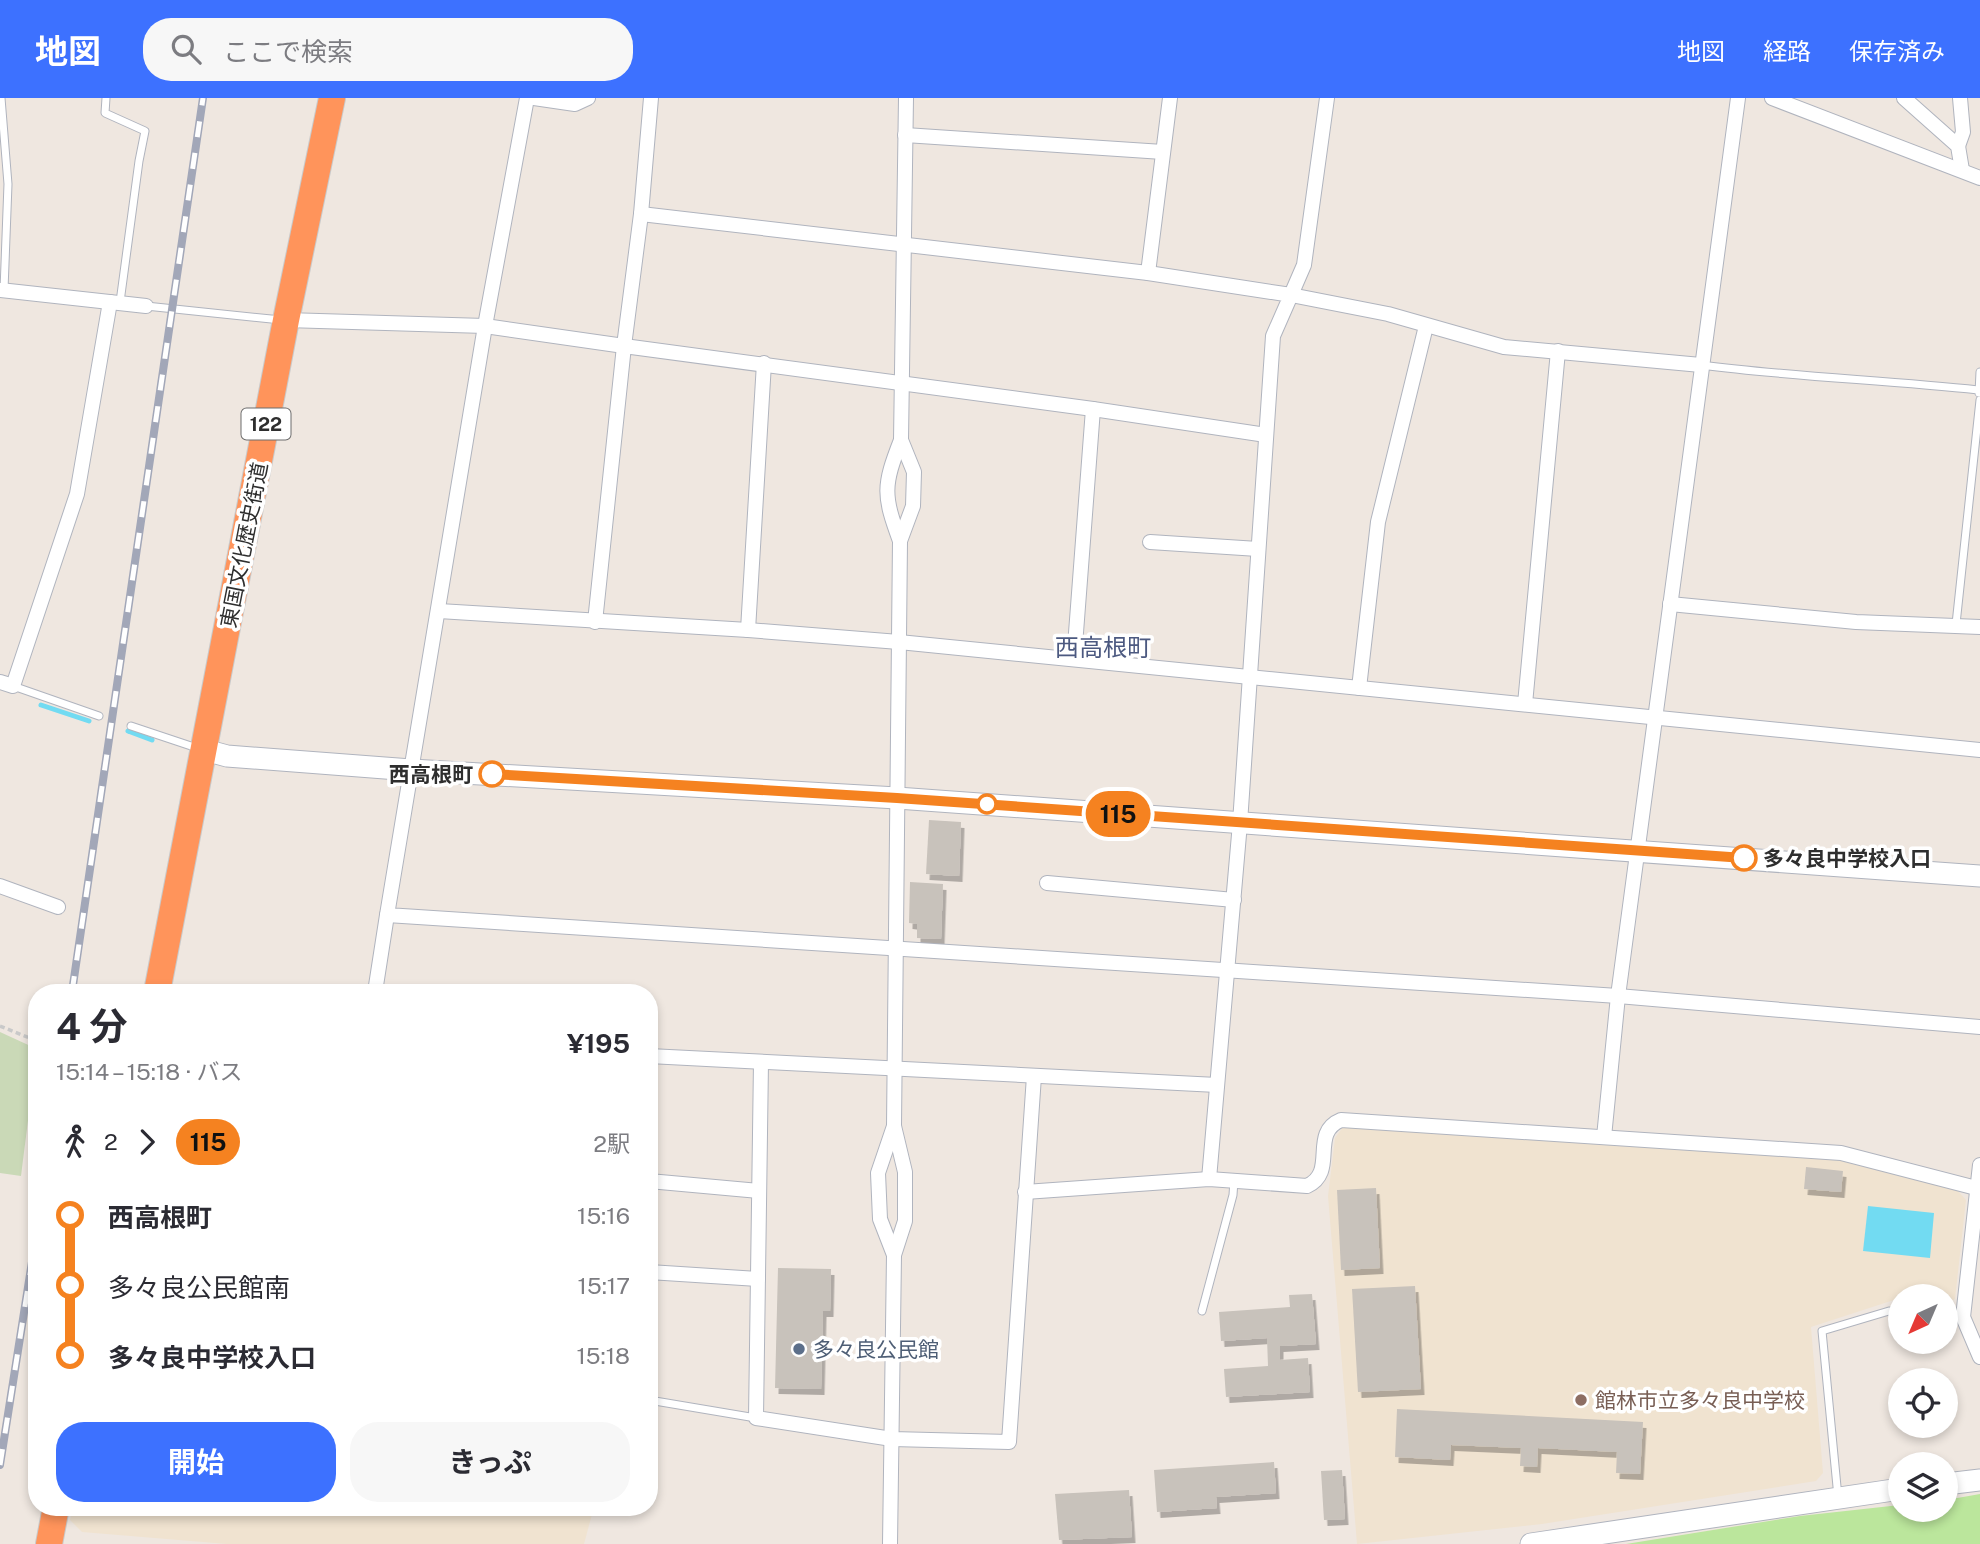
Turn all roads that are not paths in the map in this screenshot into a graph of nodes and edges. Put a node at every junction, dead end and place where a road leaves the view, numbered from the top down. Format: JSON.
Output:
{"nodes":[{"id":1,"x":1,"y":98,"type":"edge"},
{"id":2,"x":106,"y":98,"type":"edge"},
{"id":3,"x":332,"y":98,"type":"edge"},
{"id":4,"x":527,"y":98,"type":"edge"},
{"id":5,"x":534,"y":98,"type":"edge"},
{"id":6,"x":588,"y":98,"type":"edge"},
{"id":7,"x":651,"y":98,"type":"edge"},
{"id":8,"x":906,"y":98,"type":"edge"},
{"id":9,"x":1170,"y":98,"type":"edge"},
{"id":10,"x":1327,"y":98,"type":"edge"},
{"id":11,"x":1738,"y":98,"type":"edge"},
{"id":12,"x":1772,"y":98,"type":"edge"},
{"id":13,"x":1904,"y":98,"type":"edge"},
{"id":14,"x":1960,"y":98,"type":"edge"},
{"id":15,"x":905,"y":135,"type":"junction"},
{"id":16,"x":1958,"y":146,"type":"junction"},
{"id":17,"x":1163,"y":152,"type":"junction"},
{"id":18,"x":1962,"y":170,"type":"junction"},
{"id":19,"x":1980,"y":178,"type":"edge"},
{"id":20,"x":641,"y":214,"type":"junction"},
{"id":21,"x":904,"y":244,"type":"junction"},
{"id":22,"x":1148,"y":273,"type":"junction"},
{"id":23,"x":2,"y":290,"type":"edge"},
{"id":24,"x":1290,"y":295,"type":"junction"},
{"id":25,"x":115,"y":303,"type":"junction"},
{"id":26,"x":146,"y":306,"type":"joint"},
{"id":27,"x":286,"y":320,"type":"junction"},
{"id":28,"x":485,"y":326,"type":"junction"},
{"id":29,"x":1426,"y":326,"type":"junction"},
{"id":30,"x":624,"y":346,"type":"junction"},
{"id":31,"x":1558,"y":352,"type":"junction"},
{"id":32,"x":764,"y":363,"type":"junction"},
{"id":33,"x":1701,"y":365,"type":"junction"},
{"id":34,"x":1980,"y":372,"type":"edge"},
{"id":35,"x":902,"y":383,"type":"junction"},
{"id":36,"x":1978,"y":390,"type":"junction"},
{"id":37,"x":1980,"y":399,"type":"edge"},
{"id":38,"x":1093,"y":409,"type":"junction"},
{"id":39,"x":1266,"y":435,"type":"junction"},
{"id":40,"x":901,"y":440,"type":"junction"},
{"id":41,"x":900,"y":541,"type":"junction"},
{"id":42,"x":1150,"y":542,"type":"dead end"},
{"id":43,"x":1258,"y":549,"type":"junction"},
{"id":44,"x":1670,"y":604,"type":"junction"},
{"id":45,"x":439,"y":611,"type":"junction"},
{"id":46,"x":595,"y":622,"type":"junction"},
{"id":47,"x":1956,"y":624,"type":"junction"},
{"id":48,"x":1980,"y":626,"type":"edge"},
{"id":49,"x":748,"y":630,"type":"junction"},
{"id":50,"x":899,"y":642,"type":"junction"},
{"id":51,"x":1074,"y":659,"type":"junction"},
{"id":52,"x":1250,"y":677,"type":"junction"},
{"id":53,"x":7,"y":684,"type":"edge"},
{"id":54,"x":1359,"y":688,"type":"junction"},
{"id":55,"x":1525,"y":704,"type":"junction"},
{"id":56,"x":99,"y":716,"type":"dead end"},
{"id":57,"x":1656,"y":718,"type":"junction"},
{"id":58,"x":131,"y":726,"type":"dead end"},
{"id":59,"x":205,"y":750,"type":"junction"},
{"id":60,"x":1980,"y":750,"type":"edge"},
{"id":61,"x":411,"y":769,"type":"junction"},
{"id":62,"x":897,"y":798,"type":"junction"},
{"id":63,"x":1240,"y":822,"type":"junction"},
{"id":64,"x":1639,"y":850,"type":"junction"},
{"id":65,"x":1980,"y":876,"type":"edge"},
{"id":66,"x":1047,"y":883,"type":"dead end"},
{"id":67,"x":0,"y":886,"type":"edge"},
{"id":68,"x":1234,"y":900,"type":"junction"},
{"id":69,"x":58,"y":907,"type":"dead end"},
{"id":70,"x":387,"y":915,"type":"junction"},
{"id":71,"x":894,"y":947,"type":"junction"},
{"id":72,"x":1228,"y":971,"type":"junction"},
{"id":73,"x":160,"y":984,"type":"edge"},
{"id":74,"x":376,"y":984,"type":"edge"},
{"id":75,"x":1618,"y":996,"type":"junction"},
{"id":76,"x":1980,"y":1027,"type":"edge"},
{"id":77,"x":658,"y":1056,"type":"edge"},
{"id":78,"x":761,"y":1062,"type":"junction"},
{"id":79,"x":896,"y":1068,"type":"junction"},
{"id":80,"x":1034,"y":1076,"type":"junction"},
{"id":81,"x":1217,"y":1085,"type":"junction"},
{"id":82,"x":894,"y":1126,"type":"junction"},
{"id":83,"x":1604,"y":1137,"type":"junction"},
{"id":84,"x":1980,"y":1165,"type":"edge"},
{"id":85,"x":1209,"y":1179,"type":"junction"},
{"id":86,"x":1234,"y":1179,"type":"junction"},
{"id":87,"x":658,"y":1182,"type":"edge"},
{"id":88,"x":1979,"y":1188,"type":"edge"},
{"id":89,"x":759,"y":1191,"type":"junction"},
{"id":90,"x":1025,"y":1192,"type":"junction"},
{"id":91,"x":894,"y":1255,"type":"junction"},
{"id":92,"x":658,"y":1273,"type":"edge"},
{"id":93,"x":758,"y":1279,"type":"junction"},
{"id":94,"x":1202,"y":1311,"type":"dead end"},
{"id":95,"x":1888,"y":1311,"type":"edge"},
{"id":96,"x":1958,"y":1316,"type":"edge"},
{"id":97,"x":1963,"y":1317,"type":"junction"},
{"id":98,"x":1980,"y":1357,"type":"edge"},
{"id":99,"x":658,"y":1402,"type":"edge"},
{"id":100,"x":756,"y":1418,"type":"junction"},
{"id":101,"x":892,"y":1439,"type":"junction"},
{"id":102,"x":1980,"y":1480,"type":"edge"},
{"id":103,"x":1958,"y":1483,"type":"edge"},
{"id":104,"x":1888,"y":1491,"type":"edge"},
{"id":105,"x":1838,"y":1497,"type":"junction"},
{"id":106,"x":54,"y":1516,"type":"edge"},
{"id":107,"x":49,"y":1544,"type":"edge"},
{"id":108,"x":890,"y":1544,"type":"edge"},
{"id":109,"x":1531,"y":1544,"type":"edge"}],
"edges":[{"from":1,"to":23,"type":"lane"},
{"from":2,"to":25,"type":"lane"},
{"from":3,"to":27,"type":"highway","name":"東国文化歴史街道","number":"122"},
{"from":4,"to":28,"type":"street"},
{"from":5,"to":6,"type":"street"},
{"from":7,"to":20,"type":"street"},
{"from":8,"to":15,"type":"street"},
{"from":9,"to":17,"type":"street"},
{"from":10,"to":24,"type":"street"},
{"from":11,"to":33,"type":"street"},
{"from":12,"to":18,"type":"street"},
{"from":13,"to":16,"type":"street"},
{"from":14,"to":16,"type":"street"},
{"from":15,"to":17,"type":"street"},
{"from":15,"to":21,"type":"street"},
{"from":16,"to":18,"type":"street"},
{"from":17,"to":22,"type":"street"},
{"from":18,"to":19,"type":"street"},
{"from":20,"to":21,"type":"street"},
{"from":20,"to":30,"type":"street"},
{"from":21,"to":22,"type":"street"},
{"from":21,"to":35,"type":"street"},
{"from":22,"to":24,"type":"street"},
{"from":23,"to":25,"type":"street"},
{"from":24,"to":29,"type":"street"},
{"from":24,"to":39,"type":"street"},
{"from":25,"to":26,"type":"street"},
{"from":25,"to":53,"type":"street"},
{"from":26,"to":27,"type":"lane"},
{"from":27,"to":28,"type":"street"},
{"from":27,"to":59,"type":"highway","name":"東国文化歴史街道","number":"122"},
{"from":28,"to":30,"type":"street"},
{"from":28,"to":45,"type":"street"},
{"from":29,"to":31,"type":"street"},
{"from":29,"to":54,"type":"street"},
{"from":30,"to":32,"type":"street"},
{"from":30,"to":46,"type":"street"},
{"from":31,"to":33,"type":"street"},
{"from":31,"to":55,"type":"street"},
{"from":32,"to":35,"type":"street"},
{"from":32,"to":49,"type":"street"},
{"from":33,"to":36,"type":"lane"},
{"from":33,"to":44,"type":"street"},
{"from":34,"to":36,"type":"lane"},
{"from":35,"to":38,"type":"street"},
{"from":35,"to":40,"type":"street"},
{"from":36,"to":37,"type":"lane"},
{"from":37,"to":47,"type":"lane"},
{"from":38,"to":39,"type":"street"},
{"from":38,"to":51,"type":"street"},
{"from":39,"to":43,"type":"street"},
{"from":40,"to":41,"type":"street"},
{"from":40,"to":41,"type":"street"},
{"from":41,"to":50,"type":"street"},
{"from":42,"to":43,"type":"street"},
{"from":43,"to":52,"type":"street"},
{"from":44,"to":47,"type":"street"},
{"from":44,"to":57,"type":"street"},
{"from":45,"to":46,"type":"street"},
{"from":45,"to":61,"type":"street"},
{"from":46,"to":49,"type":"street"},
{"from":47,"to":48,"type":"street"},
{"from":49,"to":50,"type":"street"},
{"from":50,"to":51,"type":"street"},
{"from":50,"to":62,"type":"street"},
{"from":51,"to":52,"type":"street"},
{"from":52,"to":54,"type":"street"},
{"from":52,"to":63,"type":"street"},
{"from":53,"to":56,"type":"lane"},
{"from":54,"to":55,"type":"street"},
{"from":55,"to":57,"type":"street"},
{"from":57,"to":60,"type":"street"},
{"from":57,"to":64,"type":"street"},
{"from":58,"to":59,"type":"lane"},
{"from":59,"to":61,"type":"street"},
{"from":59,"to":73,"type":"highway","name":"東国文化歴史街道","number":"122"},
{"from":61,"to":62,"type":"street"},
{"from":61,"to":70,"type":"street"},
{"from":62,"to":63,"type":"street"},
{"from":62,"to":71,"type":"street"},
{"from":63,"to":64,"type":"street"},
{"from":63,"to":68,"type":"street"},
{"from":64,"to":65,"type":"street"},
{"from":64,"to":75,"type":"street"},
{"from":66,"to":68,"type":"street"},
{"from":67,"to":69,"type":"street"},
{"from":68,"to":72,"type":"street"},
{"from":70,"to":71,"type":"street"},
{"from":70,"to":74,"type":"street"},
{"from":71,"to":72,"type":"street"},
{"from":71,"to":79,"type":"street"},
{"from":72,"to":75,"type":"street"},
{"from":72,"to":81,"type":"street"},
{"from":75,"to":76,"type":"street"},
{"from":75,"to":83,"type":"street"},
{"from":77,"to":78,"type":"street"},
{"from":78,"to":79,"type":"street"},
{"from":78,"to":89,"type":"street"},
{"from":79,"to":80,"type":"street"},
{"from":79,"to":82,"type":"street"},
{"from":80,"to":81,"type":"street"},
{"from":80,"to":90,"type":"street"},
{"from":81,"to":85,"type":"street"},
{"from":82,"to":91,"type":"street"},
{"from":82,"to":91,"type":"street"},
{"from":83,"to":86,"type":"street"},
{"from":83,"to":88,"type":"street"},
{"from":84,"to":88,"type":"street"},
{"from":85,"to":86,"type":"street"},
{"from":85,"to":90,"type":"street"},
{"from":86,"to":94,"type":"lane"},
{"from":87,"to":89,"type":"street"},
{"from":88,"to":97,"type":"street"},
{"from":89,"to":93,"type":"street"},
{"from":90,"to":101,"type":"street"},
{"from":91,"to":101,"type":"street"},
{"from":92,"to":93,"type":"street"},
{"from":93,"to":100,"type":"street"},
{"from":95,"to":105,"type":"lane"},
{"from":96,"to":97,"type":"lane"},
{"from":97,"to":98,"type":"street"},
{"from":99,"to":100,"type":"lane"},
{"from":100,"to":101,"type":"street"},
{"from":101,"to":108,"type":"street"},
{"from":102,"to":103,"type":"street"},
{"from":104,"to":105,"type":"street"},
{"from":105,"to":109,"type":"street"},
{"from":106,"to":107,"type":"highway"}]}
